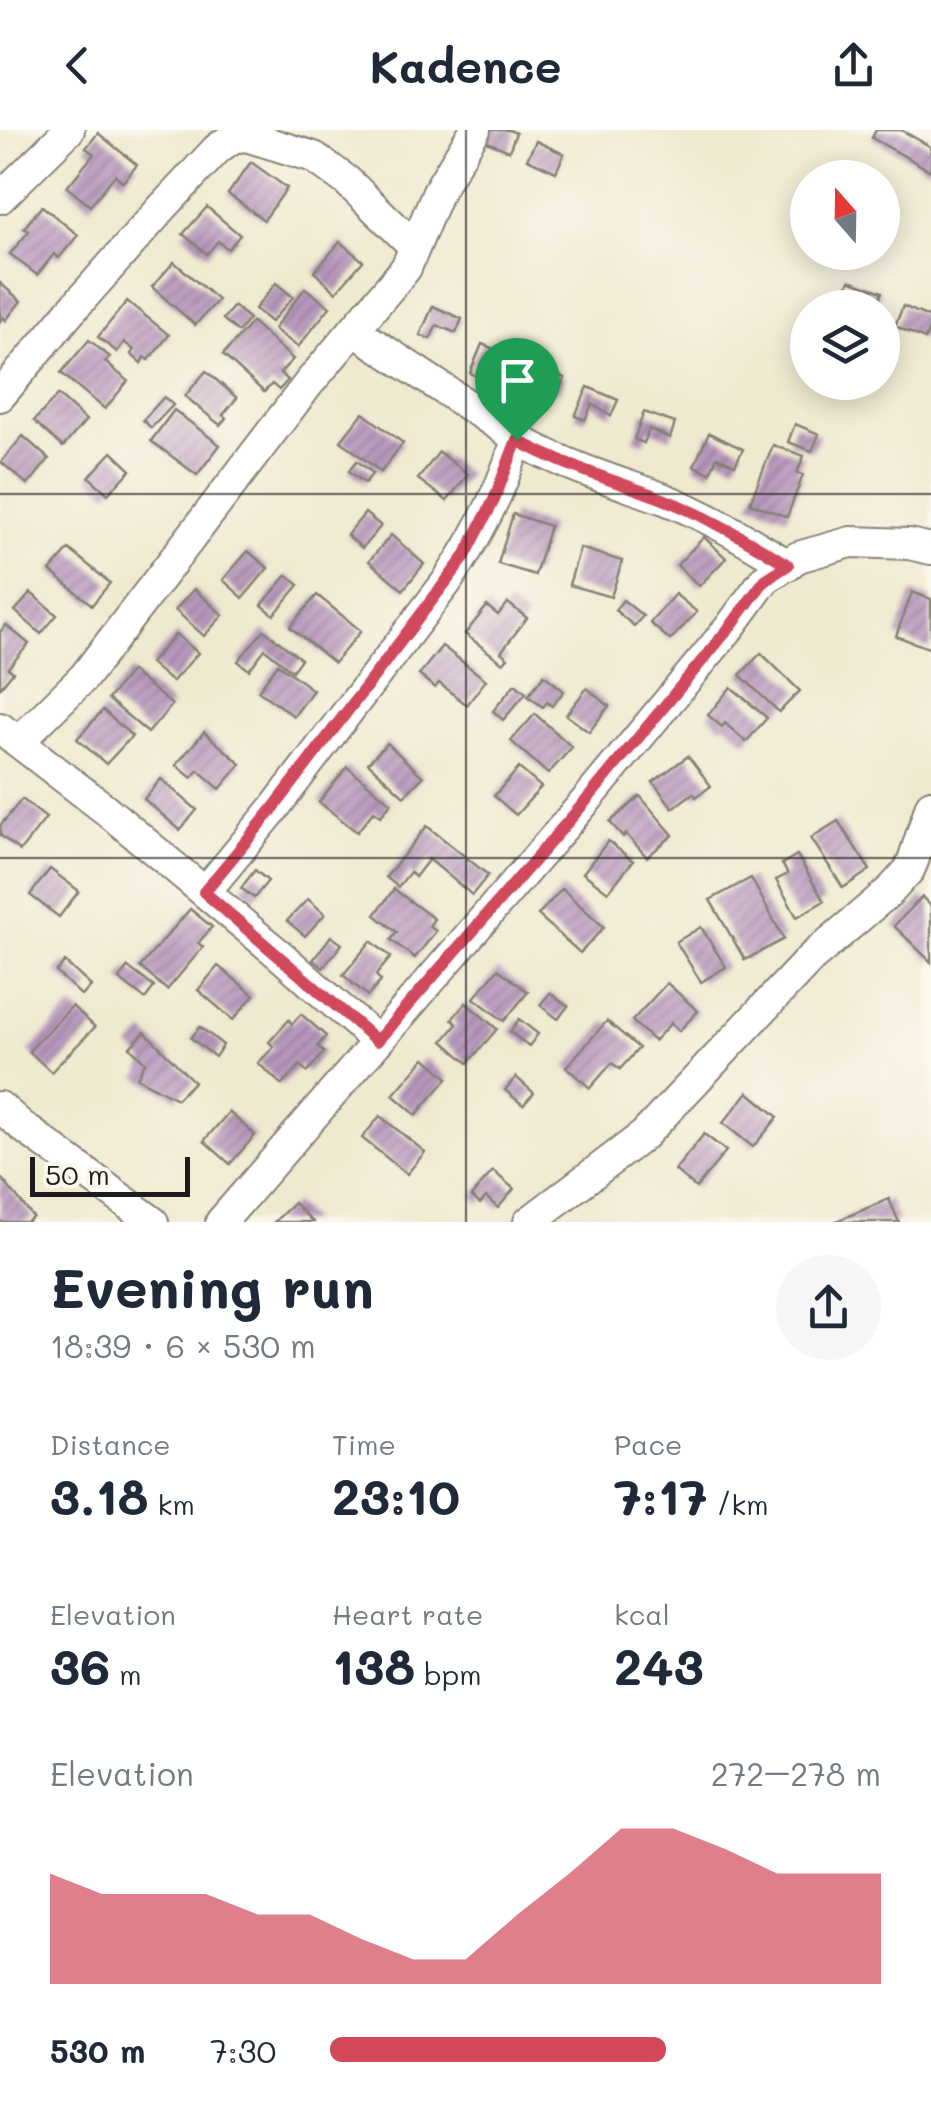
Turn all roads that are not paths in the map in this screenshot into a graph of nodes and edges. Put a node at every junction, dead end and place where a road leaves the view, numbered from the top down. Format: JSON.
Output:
{"nodes":[{"id":1,"x":69,"y":130,"type":"edge"},
{"id":2,"x":476,"y":130,"type":"edge"},
{"id":3,"x":227,"y":134,"type":"edge"},
{"id":4,"x":0,"y":198,"type":"edge"},
{"id":5,"x":414,"y":246,"type":"junction"},
{"id":6,"x":355,"y":331,"type":"junction"},
{"id":7,"x":0,"y":396,"type":"edge"},
{"id":8,"x":517,"y":440,"type":"junction"},
{"id":9,"x":931,"y":549,"type":"edge"},
{"id":10,"x":788,"y":565,"type":"junction"},
{"id":11,"x":10,"y":735,"type":"edge"},
{"id":12,"x":931,"y":805,"type":"edge"},
{"id":13,"x":204,"y":892,"type":"junction"},
{"id":14,"x":377,"y":1041,"type":"junction"},
{"id":15,"x":0,"y":1107,"type":"edge"},
{"id":16,"x":153,"y":1222,"type":"edge"},
{"id":17,"x":221,"y":1222,"type":"edge"},
{"id":18,"x":529,"y":1222,"type":"edge"}],
"edges":[{"from":1,"to":4,"type":"street"},
{"from":2,"to":5,"type":"street"},
{"from":3,"to":5,"type":"street"},
{"from":3,"to":7,"type":"street"},
{"from":5,"to":6,"type":"street"},
{"from":6,"to":8,"type":"street"},
{"from":6,"to":11,"type":"street"},
{"from":8,"to":10,"type":"street"},
{"from":8,"to":13,"type":"street"},
{"from":9,"to":10,"type":"street"},
{"from":10,"to":14,"type":"street"},
{"from":11,"to":13,"type":"street"},
{"from":12,"to":18,"type":"street"},
{"from":13,"to":14,"type":"street"},
{"from":14,"to":17,"type":"street"},
{"from":15,"to":16,"type":"street"}]}
